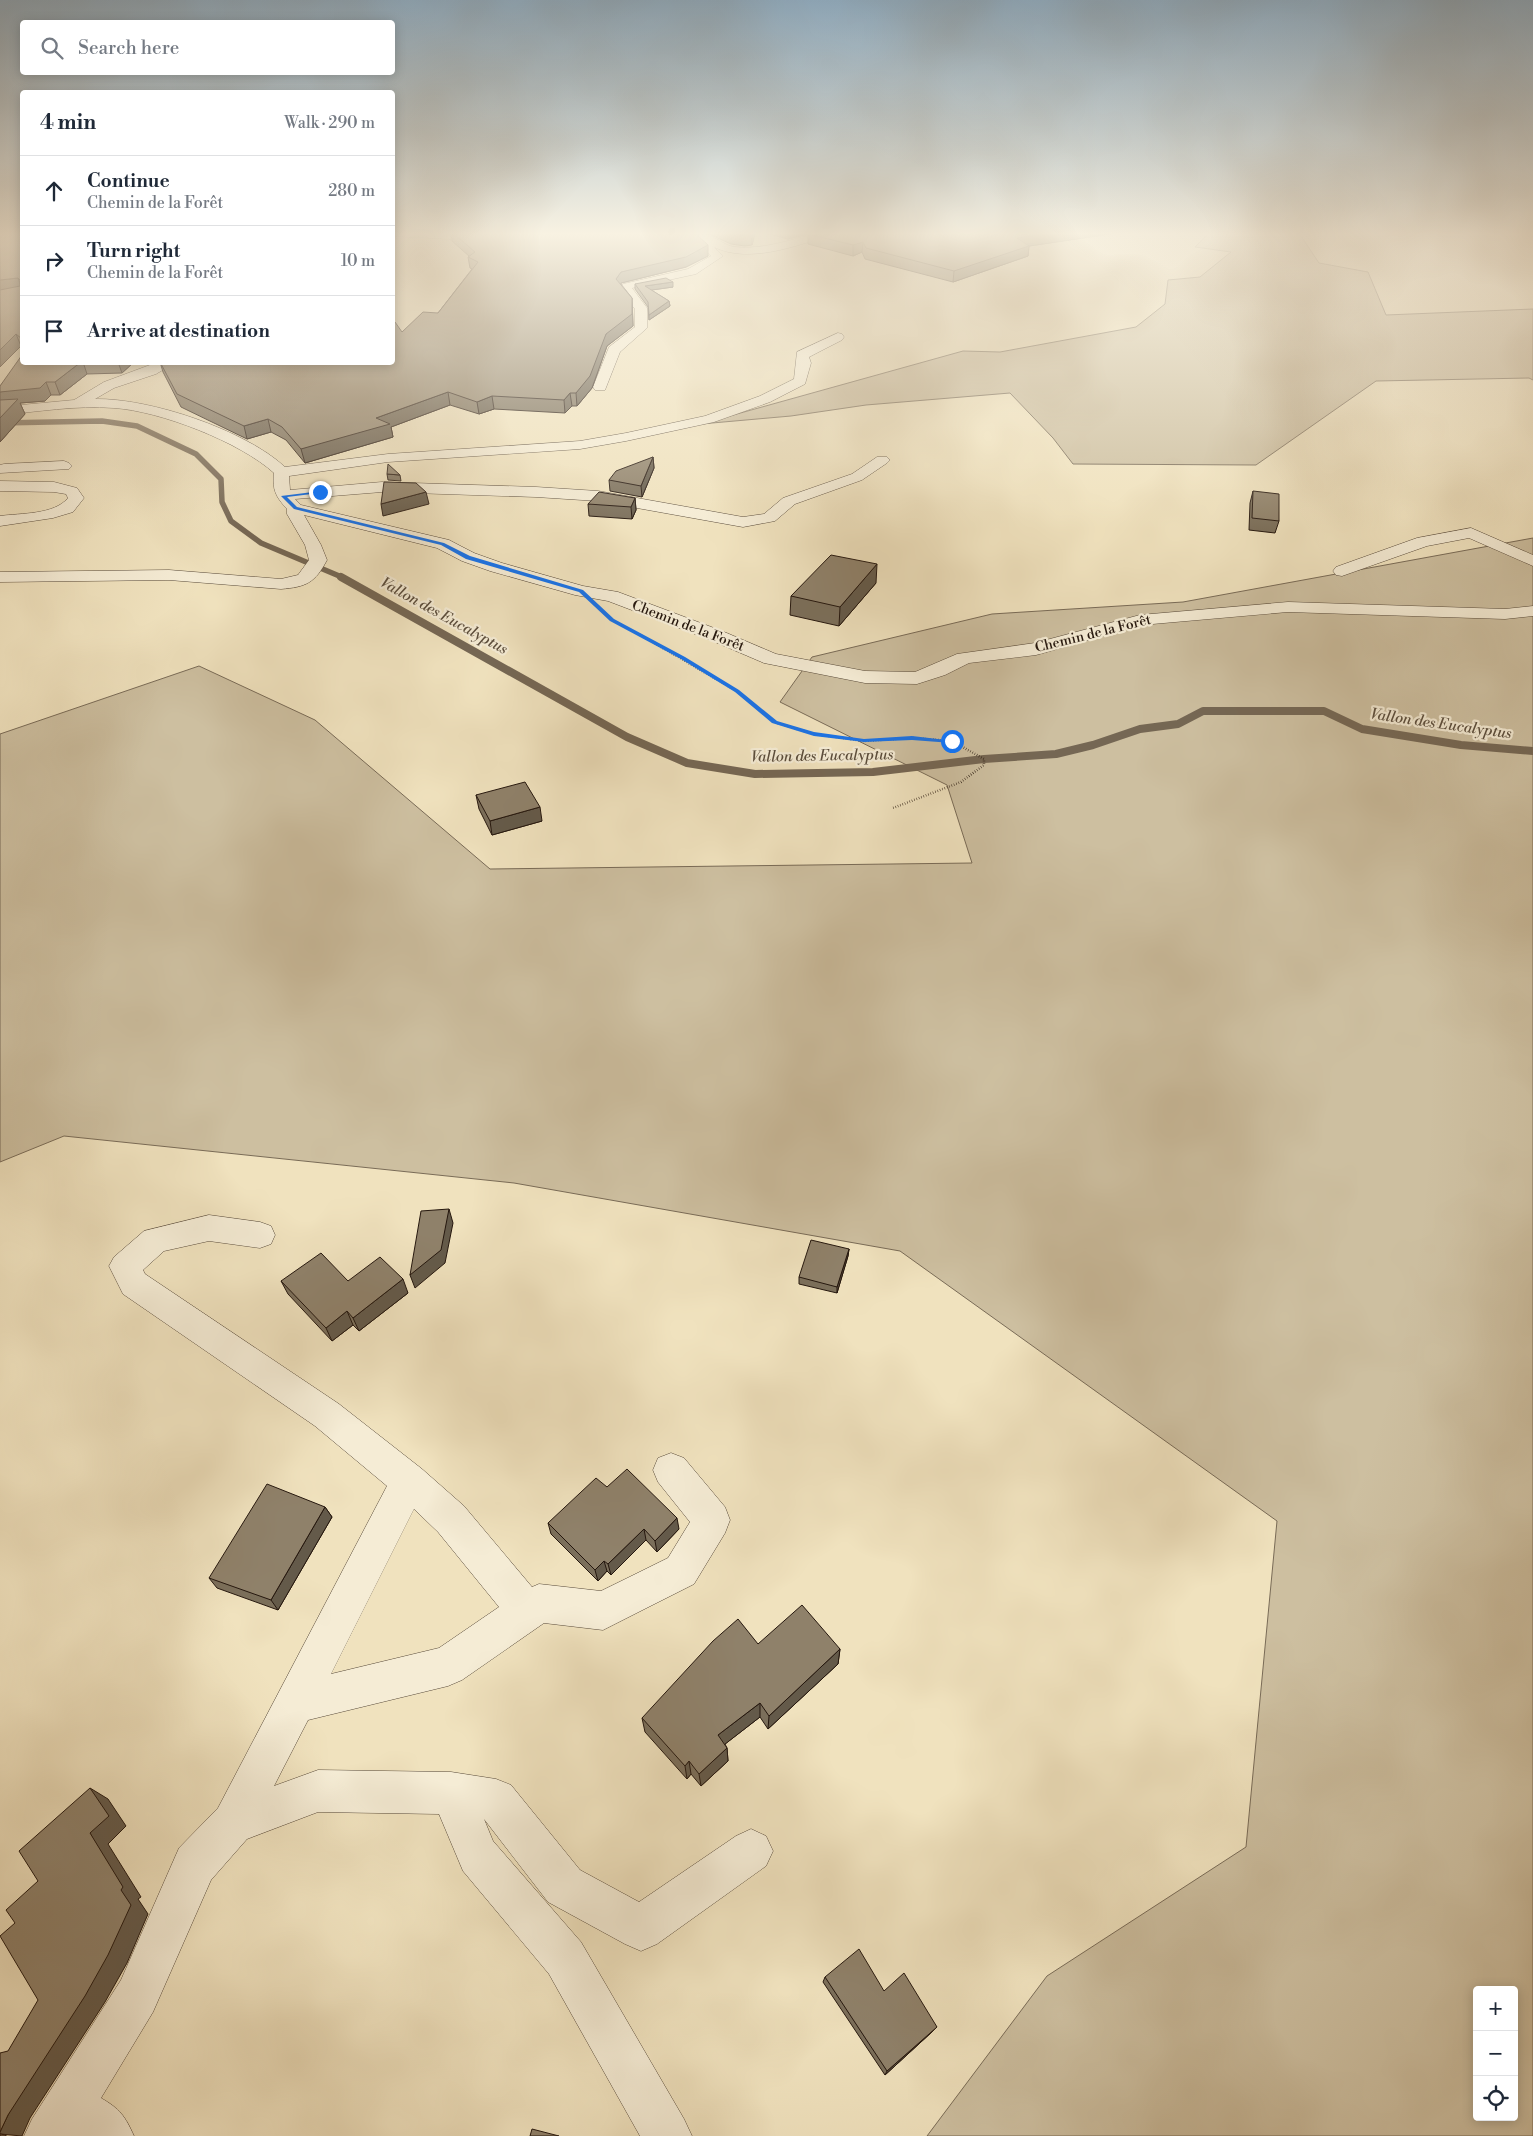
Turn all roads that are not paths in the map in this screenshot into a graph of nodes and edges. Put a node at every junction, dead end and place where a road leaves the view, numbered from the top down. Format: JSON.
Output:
{"nodes":[{"id":1,"x":635,"y":333,"type":"edge"},
{"id":2,"x":838,"y":337,"type":"dead end"},
{"id":3,"x":164,"y":365,"type":"edge"},
{"id":4,"x":600,"y":387,"type":"dead end"},
{"id":5,"x":76,"y":404,"type":"junction"},
{"id":6,"x":0,"y":411,"type":"edge"},
{"id":7,"x":882,"y":460,"type":"dead end"},
{"id":8,"x":64,"y":466,"type":"dead end"},
{"id":9,"x":0,"y":469,"type":"edge"},
{"id":10,"x":282,"y":472,"type":"junction"},
{"id":11,"x":0,"y":486,"type":"edge"},
{"id":12,"x":289,"y":502,"type":"junction"},
{"id":13,"x":0,"y":521,"type":"edge"},
{"id":14,"x":1533,"y":561,"type":"edge"},
{"id":15,"x":1342,"y":571,"type":"dead end"},
{"id":16,"x":0,"y":577,"type":"edge"},
{"id":17,"x":1533,"y":611,"type":"edge"},
{"id":18,"x":260,"y":1235,"type":"dead end"},
{"id":19,"x":671,"y":1470,"type":"dead end"},
{"id":20,"x":409,"y":1481,"type":"junction"},
{"id":21,"x":527,"y":1611,"type":"junction"},
{"id":22,"x":295,"y":1703,"type":"junction"},
{"id":23,"x":451,"y":1793,"type":"junction"},
{"id":24,"x":233,"y":1823,"type":"junction"},
{"id":25,"x":751,"y":1851,"type":"dead end"},
{"id":26,"x":58,"y":2121,"type":"edge"},
{"id":27,"x":109,"y":2136,"type":"edge"},
{"id":28,"x":667,"y":2136,"type":"edge"}],
"edges":[{"from":1,"to":4,"type":"street"},
{"from":2,"to":10,"type":"street"},
{"from":3,"to":5,"type":"street"},
{"from":5,"to":6,"type":"street"},
{"from":5,"to":10,"type":"street"},
{"from":7,"to":12,"type":"street"},
{"from":8,"to":9,"type":"street"},
{"from":10,"to":12,"type":"street"},
{"from":11,"to":13,"type":"street"},
{"from":12,"to":16,"type":"street"},
{"from":12,"to":17,"type":"street","name":"Chemin de la Forêt"},
{"from":14,"to":15,"type":"street"},
{"from":18,"to":20,"type":"street"},
{"from":19,"to":21,"type":"street"},
{"from":20,"to":21,"type":"street"},
{"from":20,"to":22,"type":"street"},
{"from":21,"to":22,"type":"street"},
{"from":22,"to":24,"type":"street"},
{"from":23,"to":24,"type":"street"},
{"from":23,"to":25,"type":"street"},
{"from":23,"to":28,"type":"street"},
{"from":24,"to":26,"type":"street"},
{"from":26,"to":27,"type":"street"}]}
